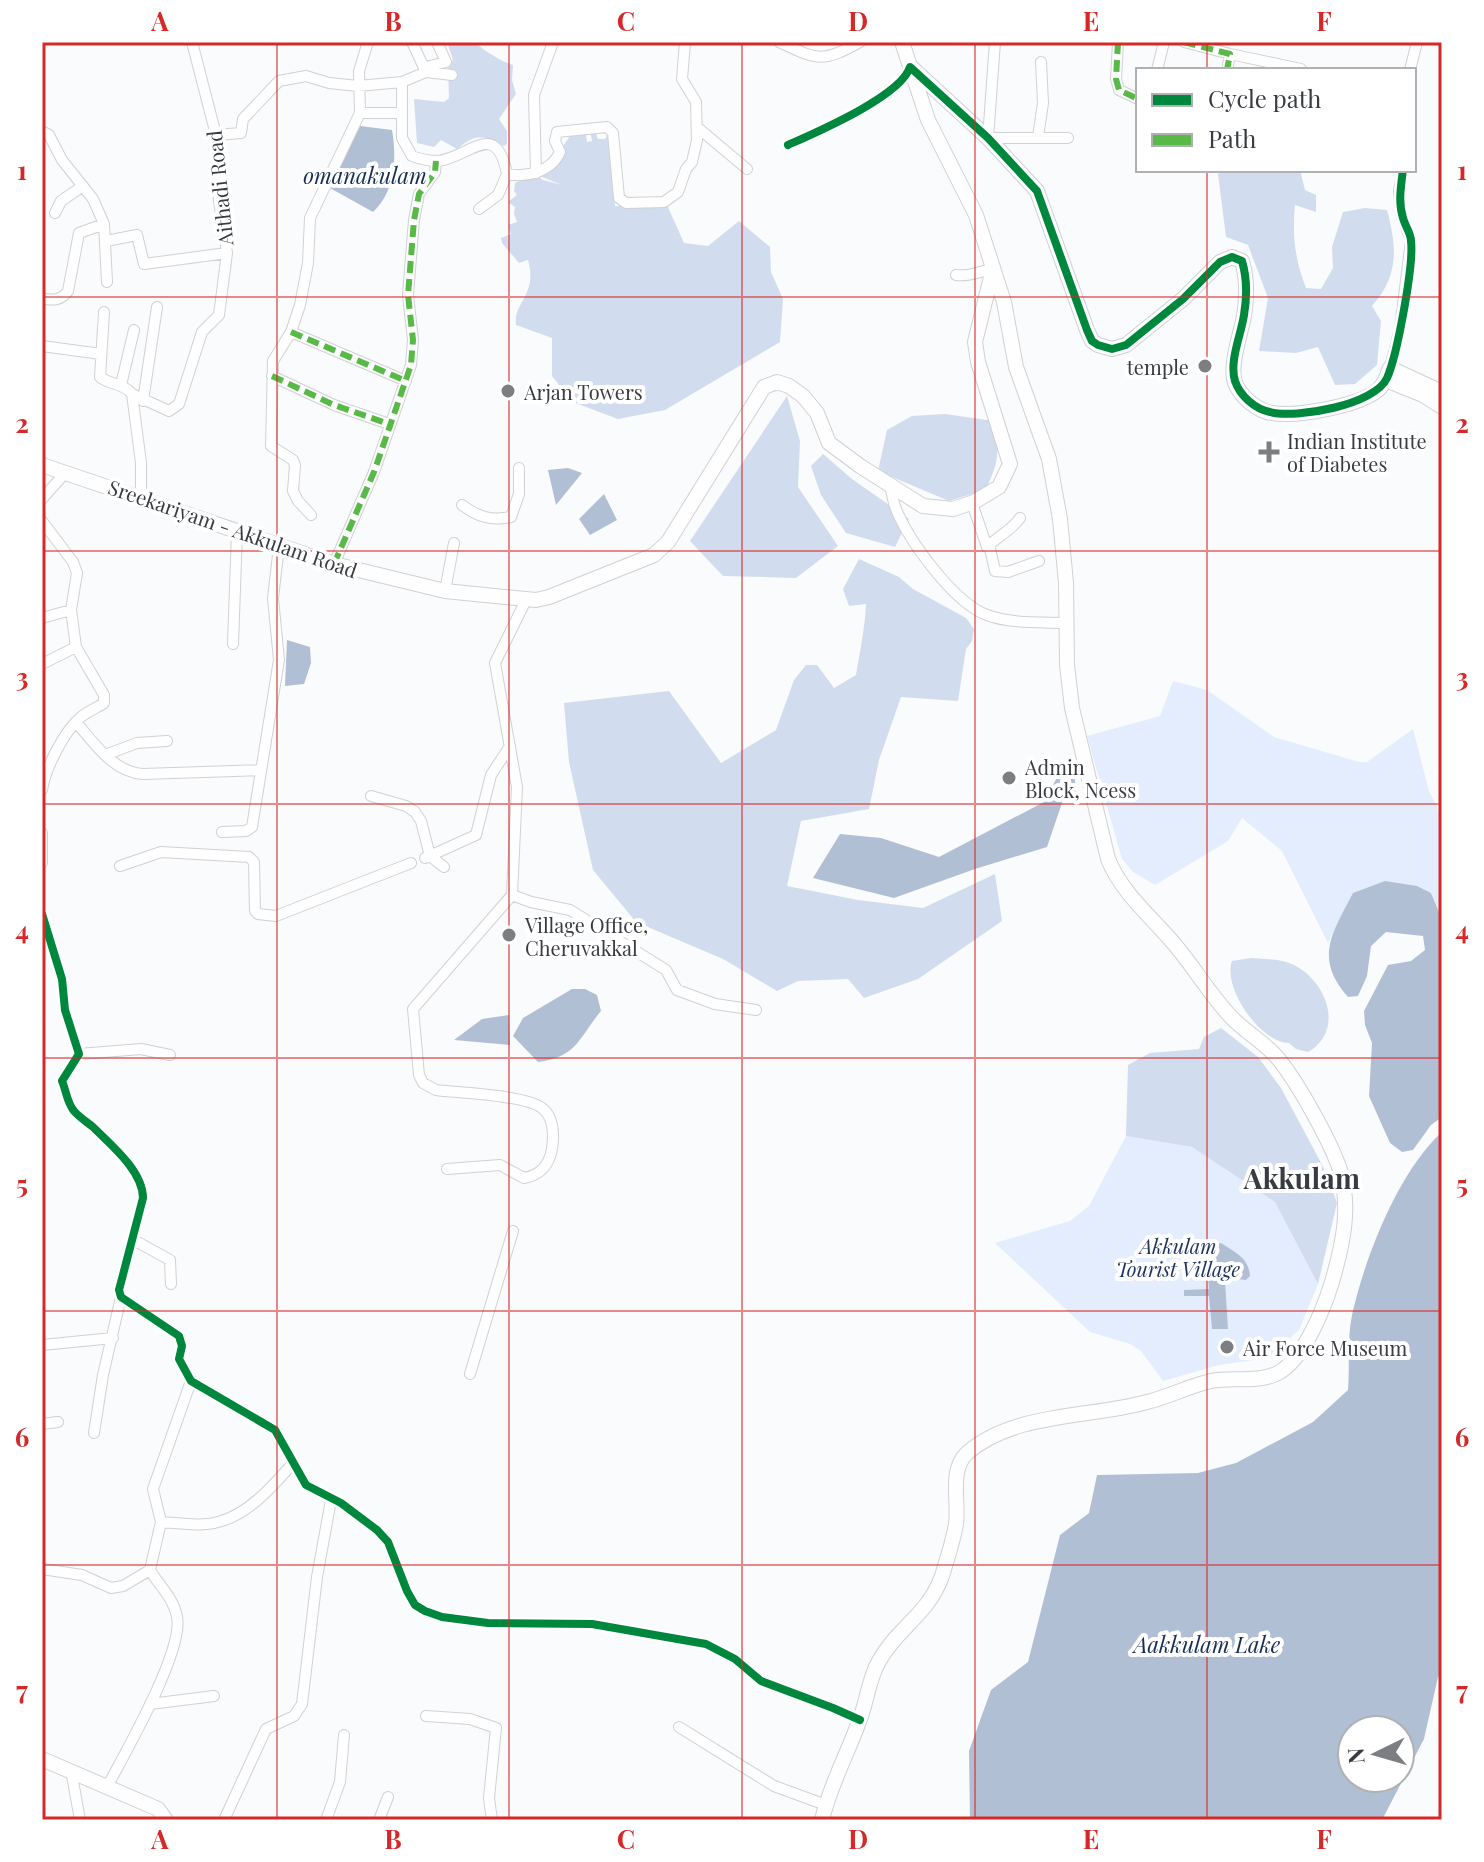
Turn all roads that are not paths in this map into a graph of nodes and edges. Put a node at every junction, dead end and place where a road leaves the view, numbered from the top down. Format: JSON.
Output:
{"nodes":[{"id":1,"x":192,"y":42,"type":"edge"},
{"id":2,"x":368,"y":42,"type":"edge"},
{"id":3,"x":412,"y":42,"type":"edge"},
{"id":4,"x":437,"y":42,"type":"edge"},
{"id":5,"x":553,"y":42,"type":"edge"},
{"id":6,"x":685,"y":42,"type":"edge"},
{"id":7,"x":779,"y":42,"type":"edge"},
{"id":8,"x":860,"y":42,"type":"edge"},
{"id":9,"x":902,"y":42,"type":"edge"},
{"id":10,"x":995,"y":42,"type":"edge"},
{"id":11,"x":1118,"y":42,"type":"edge"},
{"id":12,"x":1164,"y":42,"type":"edge"},
{"id":13,"x":1184,"y":42,"type":"edge"},
{"id":14,"x":1417,"y":42,"type":"edge"},
{"id":15,"x":1230,"y":54,"type":"junction"},
{"id":16,"x":1041,"y":62,"type":"dead end"},
{"id":17,"x":910,"y":67,"type":"junction"},
{"id":18,"x":1158,"y":68,"type":"edge"},
{"id":19,"x":1227,"y":68,"type":"edge"},
{"id":20,"x":1296,"y":68,"type":"edge"},
{"id":21,"x":1410,"y":68,"type":"edge"},
{"id":22,"x":426,"y":69,"type":"junction"},
{"id":23,"x":452,"y":75,"type":"dead end"},
{"id":24,"x":402,"y":82,"type":"junction"},
{"id":25,"x":358,"y":86,"type":"junction"},
{"id":26,"x":1136,"y":98,"type":"edge"},
{"id":27,"x":360,"y":113,"type":"junction"},
{"id":28,"x":402,"y":113,"type":"junction"},
{"id":29,"x":697,"y":127,"type":"junction"},
{"id":30,"x":42,"y":131,"type":"edge"},
{"id":31,"x":216,"y":135,"type":"junction"},
{"id":32,"x":1038,"y":137,"type":"junction"},
{"id":33,"x":988,"y":138,"type":"junction"},
{"id":34,"x":1068,"y":138,"type":"dead end"},
{"id":35,"x":788,"y":145,"type":"dead end"},
{"id":36,"x":436,"y":161,"type":"junction"},
{"id":37,"x":747,"y":169,"type":"dead end"},
{"id":38,"x":1403,"y":172,"type":"edge"},
{"id":39,"x":536,"y":173,"type":"junction"},
{"id":40,"x":507,"y":174,"type":"junction"},
{"id":41,"x":83,"y":186,"type":"junction"},
{"id":42,"x":479,"y":209,"type":"dead end"},
{"id":43,"x":55,"y":213,"type":"dead end"},
{"id":44,"x":104,"y":224,"type":"junction"},
{"id":45,"x":106,"y":241,"type":"junction"},
{"id":46,"x":227,"y":253,"type":"junction"},
{"id":47,"x":993,"y":269,"type":"junction"},
{"id":48,"x":956,"y":275,"type":"dead end"},
{"id":49,"x":107,"y":282,"type":"dead end"},
{"id":50,"x":42,"y":299,"type":"edge"},
{"id":51,"x":157,"y":307,"type":"dead end"},
{"id":52,"x":104,"y":312,"type":"dead end"},
{"id":53,"x":134,"y":330,"type":"dead end"},
{"id":54,"x":291,"y":332,"type":"junction"},
{"id":55,"x":42,"y":346,"type":"edge"},
{"id":56,"x":101,"y":354,"type":"junction"},
{"id":57,"x":1388,"y":374,"type":"junction"},
{"id":58,"x":272,"y":376,"type":"junction"},
{"id":59,"x":406,"y":381,"type":"junction"},
{"id":60,"x":121,"y":385,"type":"junction"},
{"id":61,"x":132,"y":394,"type":"junction"},
{"id":62,"x":1437,"y":396,"type":"edge"},
{"id":63,"x":143,"y":401,"type":"junction"},
{"id":64,"x":1442,"y":407,"type":"edge"},
{"id":65,"x":389,"y":424,"type":"junction"},
{"id":66,"x":42,"y":465,"type":"edge"},
{"id":67,"x":519,"y":468,"type":"dead end"},
{"id":68,"x":66,"y":472,"type":"junction"},
{"id":69,"x":890,"y":485,"type":"junction"},
{"id":70,"x":141,"y":497,"type":"junction"},
{"id":71,"x":42,"y":499,"type":"edge"},
{"id":72,"x":972,"y":503,"type":"junction"},
{"id":73,"x":462,"y":505,"type":"dead end"},
{"id":74,"x":311,"y":515,"type":"dead end"},
{"id":75,"x":1020,"y":518,"type":"dead end"},
{"id":76,"x":42,"y":521,"type":"edge"},
{"id":77,"x":237,"y":532,"type":"junction"},
{"id":78,"x":454,"y":543,"type":"dead end"},
{"id":79,"x":989,"y":544,"type":"junction"},
{"id":80,"x":279,"y":546,"type":"junction"},
{"id":81,"x":1039,"y":561,"type":"dead end"},
{"id":82,"x":334,"y":564,"type":"junction"},
{"id":83,"x":445,"y":591,"type":"junction"},
{"id":84,"x":526,"y":600,"type":"junction"},
{"id":85,"x":71,"y":610,"type":"junction"},
{"id":86,"x":42,"y":618,"type":"edge"},
{"id":87,"x":1066,"y":623,"type":"junction"},
{"id":88,"x":233,"y":644,"type":"dead end"},
{"id":89,"x":76,"y":647,"type":"junction"},
{"id":90,"x":42,"y":664,"type":"edge"},
{"id":91,"x":76,"y":722,"type":"junction"},
{"id":92,"x":167,"y":741,"type":"dead end"},
{"id":93,"x":510,"y":746,"type":"junction"},
{"id":94,"x":105,"y":755,"type":"junction"},
{"id":95,"x":261,"y":770,"type":"junction"},
{"id":96,"x":42,"y":790,"type":"edge"},
{"id":97,"x":371,"y":796,"type":"dead end"},
{"id":98,"x":222,"y":832,"type":"dead end"},
{"id":99,"x":42,"y":833,"type":"edge"},
{"id":100,"x":42,"y":853,"type":"edge"},
{"id":101,"x":428,"y":857,"type":"junction"},
{"id":102,"x":42,"y":863,"type":"edge"},
{"id":103,"x":411,"y":863,"type":"dead end"},
{"id":104,"x":120,"y":866,"type":"dead end"},
{"id":105,"x":444,"y":867,"type":"dead end"},
{"id":106,"x":512,"y":895,"type":"junction"},
{"id":107,"x":42,"y":914,"type":"edge"},
{"id":108,"x":756,"y":1010,"type":"dead end"},
{"id":109,"x":79,"y":1054,"type":"junction"},
{"id":110,"x":170,"y":1055,"type":"dead end"},
{"id":111,"x":447,"y":1169,"type":"dead end"},
{"id":112,"x":513,"y":1231,"type":"dead end"},
{"id":113,"x":132,"y":1239,"type":"junction"},
{"id":114,"x":171,"y":1284,"type":"dead end"},
{"id":115,"x":121,"y":1297,"type":"junction"},
{"id":116,"x":113,"y":1338,"type":"junction"},
{"id":117,"x":42,"y":1345,"type":"edge"},
{"id":118,"x":470,"y":1374,"type":"dead end"},
{"id":119,"x":191,"y":1381,"type":"junction"},
{"id":120,"x":58,"y":1422,"type":"dead end"},
{"id":121,"x":42,"y":1424,"type":"edge"},
{"id":122,"x":94,"y":1433,"type":"dead end"},
{"id":123,"x":293,"y":1463,"type":"junction"},
{"id":124,"x":331,"y":1500,"type":"junction"},
{"id":125,"x":161,"y":1522,"type":"junction"},
{"id":126,"x":42,"y":1569,"type":"edge"},
{"id":127,"x":150,"y":1570,"type":"junction"},
{"id":128,"x":214,"y":1696,"type":"dead end"},
{"id":129,"x":150,"y":1704,"type":"junction"},
{"id":130,"x":426,"y":1716,"type":"dead end"},
{"id":131,"x":860,"y":1720,"type":"junction"},
{"id":132,"x":679,"y":1727,"type":"dead end"},
{"id":133,"x":344,"y":1735,"type":"dead end"},
{"id":134,"x":42,"y":1759,"type":"edge"},
{"id":135,"x":71,"y":1770,"type":"junction"},
{"id":136,"x":107,"y":1787,"type":"junction"},
{"id":137,"x":388,"y":1797,"type":"dead end"},
{"id":138,"x":826,"y":1805,"type":"junction"},
{"id":139,"x":80,"y":1820,"type":"edge"},
{"id":140,"x":166,"y":1820,"type":"edge"},
{"id":141,"x":224,"y":1820,"type":"edge"},
{"id":142,"x":326,"y":1820,"type":"edge"},
{"id":143,"x":379,"y":1820,"type":"edge"},
{"id":144,"x":492,"y":1820,"type":"edge"},
{"id":145,"x":822,"y":1820,"type":"edge"}],
"edges":[{"from":1,"to":31,"type":"street","name":"Aithadi Road"},
{"from":2,"to":25,"type":"street"},
{"from":3,"to":22,"type":"street"},
{"from":4,"to":22,"type":"street"},
{"from":5,"to":39,"type":"street"},
{"from":6,"to":29,"type":"street"},
{"from":7,"to":8,"type":"street"},
{"from":9,"to":17,"type":"main road"},
{"from":10,"to":33,"type":"street"},
{"from":11,"to":26,"type":"street"},
{"from":12,"to":18,"type":"street"},
{"from":13,"to":15,"type":"street"},
{"from":14,"to":21,"type":"street"},
{"from":15,"to":19,"type":"street"},
{"from":15,"to":20,"type":"street"},
{"from":16,"to":32,"type":"street"},
{"from":17,"to":33,"type":"main road"},
{"from":17,"to":35,"type":"street"},
{"from":17,"to":47,"type":"main road"},
{"from":22,"to":23,"type":"street"},
{"from":22,"to":24,"type":"street"},
{"from":24,"to":25,"type":"street"},
{"from":24,"to":28,"type":"street"},
{"from":25,"to":27,"type":"street"},
{"from":25,"to":31,"type":"street"},
{"from":27,"to":28,"type":"street"},
{"from":27,"to":54,"type":"street"},
{"from":28,"to":36,"type":"street"},
{"from":29,"to":37,"type":"street"},
{"from":29,"to":39,"type":"street"},
{"from":30,"to":41,"type":"street"},
{"from":31,"to":46,"type":"street","name":"Aithadi Road"},
{"from":32,"to":33,"type":"street"},
{"from":32,"to":34,"type":"street"},
{"from":33,"to":57,"type":"main road"},
{"from":36,"to":40,"type":"street"},
{"from":36,"to":59,"type":"street"},
{"from":38,"to":57,"type":"street"},
{"from":39,"to":40,"type":"street"},
{"from":40,"to":42,"type":"street"},
{"from":41,"to":43,"type":"street"},
{"from":41,"to":44,"type":"street"},
{"from":44,"to":45,"type":"street"},
{"from":44,"to":50,"type":"street"},
{"from":45,"to":46,"type":"street","name":"Aithadi Road"},
{"from":45,"to":49,"type":"street"},
{"from":46,"to":63,"type":"street"},
{"from":47,"to":48,"type":"street"},
{"from":47,"to":72,"type":"main road"},
{"from":47,"to":87,"type":"main road"},
{"from":51,"to":63,"type":"street"},
{"from":52,"to":56,"type":"street"},
{"from":53,"to":60,"type":"street"},
{"from":54,"to":58,"type":"street"},
{"from":54,"to":59,"type":"street"},
{"from":55,"to":56,"type":"street"},
{"from":56,"to":60,"type":"street"},
{"from":57,"to":62,"type":"main road"},
{"from":58,"to":65,"type":"street"},
{"from":58,"to":74,"type":"street"},
{"from":59,"to":65,"type":"street"},
{"from":60,"to":61,"type":"street"},
{"from":61,"to":63,"type":"street"},
{"from":61,"to":70,"type":"street"},
{"from":62,"to":64,"type":"main road"},
{"from":65,"to":82,"type":"street"},
{"from":66,"to":68,"type":"main road","name":"Sreekariyam - Akkulam Road"},
{"from":67,"to":73,"type":"street"},
{"from":68,"to":70,"type":"main road","name":"Sreekariyam - Akkulam Road"},
{"from":68,"to":71,"type":"street"},
{"from":69,"to":72,"type":"main road","name":"Sreekariyam - Akkulam Road"},
{"from":69,"to":84,"type":"main road","name":"Sreekariyam - Akkulam Road"},
{"from":69,"to":87,"type":"street"},
{"from":70,"to":77,"type":"main road","name":"Sreekariyam - Akkulam Road"},
{"from":72,"to":79,"type":"street"},
{"from":75,"to":79,"type":"street"},
{"from":76,"to":85,"type":"street"},
{"from":77,"to":80,"type":"main road","name":"Sreekariyam - Akkulam Road"},
{"from":77,"to":88,"type":"street"},
{"from":78,"to":83,"type":"street"},
{"from":79,"to":81,"type":"street"},
{"from":80,"to":82,"type":"main road","name":"Sreekariyam - Akkulam Road"},
{"from":80,"to":95,"type":"street"},
{"from":82,"to":83,"type":"main road","name":"Sreekariyam - Akkulam Road"},
{"from":83,"to":84,"type":"main road","name":"Sreekariyam - Akkulam Road"},
{"from":84,"to":93,"type":"street"},
{"from":85,"to":86,"type":"street"},
{"from":85,"to":89,"type":"street"},
{"from":87,"to":131,"type":"main road"},
{"from":89,"to":90,"type":"street"},
{"from":89,"to":91,"type":"street"},
{"from":91,"to":94,"type":"street"},
{"from":91,"to":96,"type":"street"},
{"from":92,"to":94,"type":"street"},
{"from":93,"to":101,"type":"street"},
{"from":93,"to":106,"type":"street"},
{"from":94,"to":95,"type":"street"},
{"from":95,"to":98,"type":"street"},
{"from":97,"to":101,"type":"street"},
{"from":99,"to":100,"type":"street"},
{"from":100,"to":102,"type":"street"},
{"from":101,"to":105,"type":"street"},
{"from":103,"to":104,"type":"street"},
{"from":106,"to":108,"type":"street"},
{"from":106,"to":111,"type":"street"},
{"from":107,"to":109,"type":"street"},
{"from":109,"to":110,"type":"street"},
{"from":109,"to":113,"type":"street"},
{"from":112,"to":118,"type":"street"},
{"from":113,"to":114,"type":"street"},
{"from":113,"to":115,"type":"street"},
{"from":115,"to":116,"type":"street"},
{"from":115,"to":119,"type":"street"},
{"from":116,"to":117,"type":"street"},
{"from":116,"to":122,"type":"street"},
{"from":119,"to":123,"type":"street"},
{"from":119,"to":125,"type":"street"},
{"from":120,"to":121,"type":"street"},
{"from":123,"to":124,"type":"street"},
{"from":123,"to":125,"type":"street"},
{"from":124,"to":131,"type":"street"},
{"from":124,"to":141,"type":"street"},
{"from":125,"to":127,"type":"street"},
{"from":126,"to":127,"type":"street"},
{"from":127,"to":129,"type":"street"},
{"from":128,"to":129,"type":"street"},
{"from":129,"to":136,"type":"street"},
{"from":130,"to":144,"type":"street"},
{"from":131,"to":138,"type":"main road"},
{"from":132,"to":138,"type":"street"},
{"from":133,"to":142,"type":"street"},
{"from":134,"to":135,"type":"main road"},
{"from":135,"to":136,"type":"main road"},
{"from":135,"to":139,"type":"street"},
{"from":136,"to":140,"type":"main road"},
{"from":137,"to":143,"type":"street"},
{"from":138,"to":145,"type":"main road"}]}
